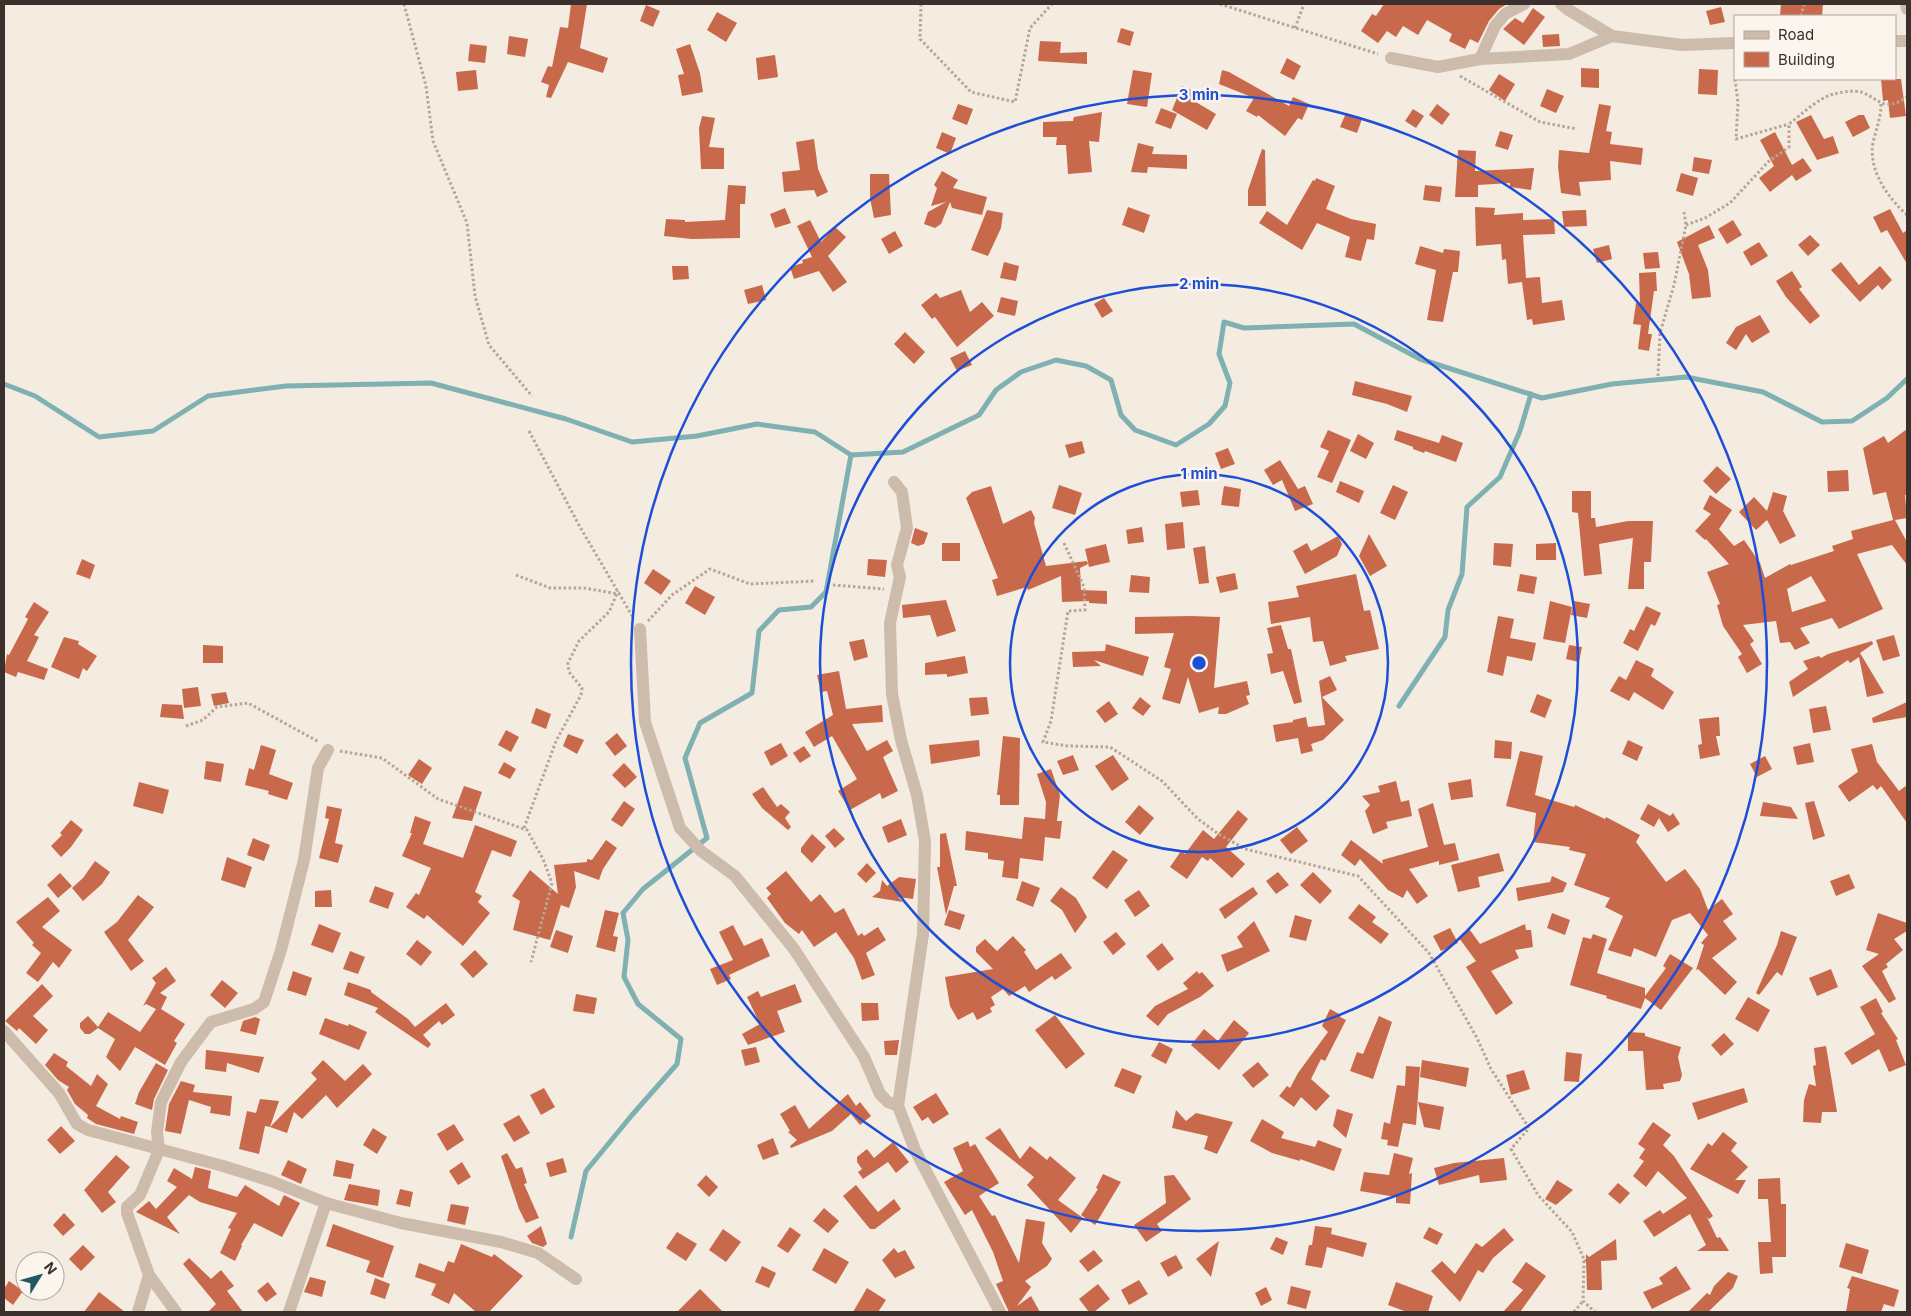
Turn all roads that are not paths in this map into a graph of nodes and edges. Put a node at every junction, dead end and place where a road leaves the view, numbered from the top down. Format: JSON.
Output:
{"nodes":[{"id":1,"x":1524,"y":4,"type":"edge"},
{"id":2,"x":1561,"y":4,"type":"edge"},
{"id":3,"x":1906,"y":4,"type":"edge"},
{"id":4,"x":1907,"y":10,"type":"edge"},
{"id":5,"x":1612,"y":36,"type":"junction"},
{"id":6,"x":1734,"y":43,"type":"edge"},
{"id":7,"x":1391,"y":58,"type":"road end"},
{"id":8,"x":1480,"y":59,"type":"junction"},
{"id":9,"x":894,"y":482,"type":"dead end"},
{"id":10,"x":640,"y":629,"type":"road end"},
{"id":11,"x":328,"y":750,"type":"road end"},
{"id":12,"x":4,"y":1031,"type":"edge"},
{"id":13,"x":898,"y":1106,"type":"junction"},
{"id":14,"x":159,"y":1150,"type":"junction"},
{"id":15,"x":326,"y":1203,"type":"junction"},
{"id":16,"x":149,"y":1275,"type":"junction"},
{"id":17,"x":576,"y":1279,"type":"dead end"},
{"id":18,"x":138,"y":1312,"type":"edge"},
{"id":19,"x":176,"y":1312,"type":"edge"},
{"id":20,"x":289,"y":1312,"type":"edge"},
{"id":21,"x":1000,"y":1312,"type":"edge"}],
"edges":[{"from":1,"to":8,"type":"street"},
{"from":2,"to":5,"type":"street"},
{"from":3,"to":4,"type":"street"},
{"from":5,"to":6,"type":"street"},
{"from":5,"to":8,"type":"street"},
{"from":7,"to":8,"type":"street"},
{"from":9,"to":13,"type":"street"},
{"from":10,"to":13,"type":"street"},
{"from":11,"to":14,"type":"street"},
{"from":12,"to":14,"type":"street"},
{"from":13,"to":21,"type":"street"},
{"from":14,"to":15,"type":"street"},
{"from":14,"to":16,"type":"street"},
{"from":15,"to":17,"type":"street"},
{"from":15,"to":20,"type":"street"},
{"from":16,"to":18,"type":"street"},
{"from":16,"to":19,"type":"street"}]}
